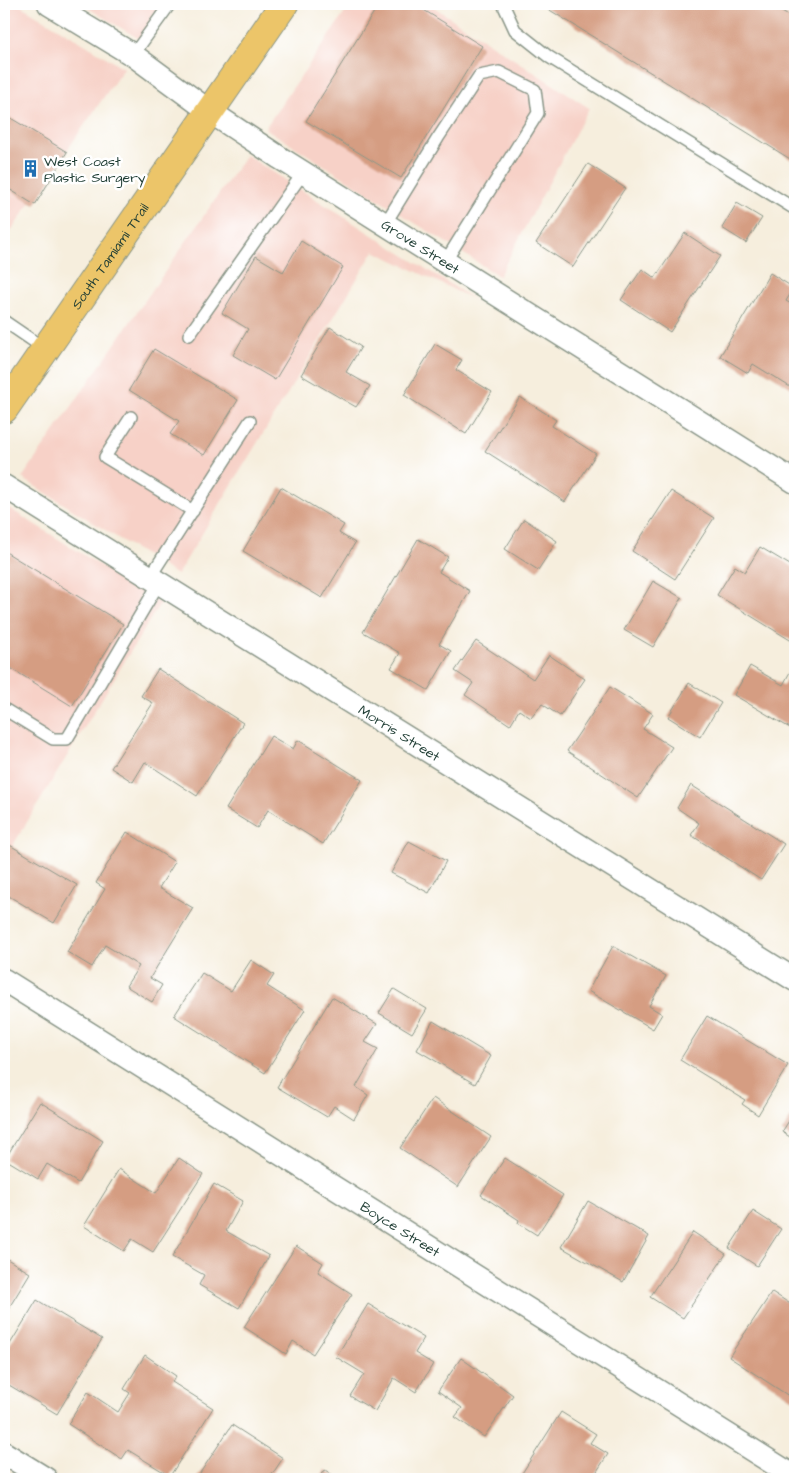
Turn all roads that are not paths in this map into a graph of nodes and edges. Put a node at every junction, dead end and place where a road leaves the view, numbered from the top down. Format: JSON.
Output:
{"nodes":[{"id":1,"x":49,"y":4,"type":"edge"},
{"id":2,"x":170,"y":4,"type":"edge"},
{"id":3,"x":284,"y":4,"type":"edge"},
{"id":4,"x":503,"y":4,"type":"edge"},
{"id":5,"x":134,"y":55,"type":"junction"},
{"id":6,"x":209,"y":111,"type":"junction"},
{"id":7,"x":303,"y":173,"type":"junction"},
{"id":8,"x":795,"y":209,"type":"edge"},
{"id":9,"x":385,"y":224,"type":"junction"},
{"id":10,"x":445,"y":262,"type":"junction"},
{"id":11,"x":4,"y":321,"type":"edge"},
{"id":12,"x":189,"y":335,"type":"dead end"},
{"id":13,"x":45,"y":349,"type":"junction"},
{"id":14,"x":4,"y":409,"type":"edge"},
{"id":15,"x":131,"y":417,"type":"dead end"},
{"id":16,"x":250,"y":420,"type":"dead end"},
{"id":17,"x":795,"y":482,"type":"edge"},
{"id":18,"x":4,"y":486,"type":"edge"},
{"id":19,"x":192,"y":510,"type":"junction"},
{"id":20,"x":155,"y":580,"type":"junction"},
{"id":21,"x":4,"y":708,"type":"edge"},
{"id":22,"x":4,"y":980,"type":"edge"},
{"id":23,"x":795,"y":980,"type":"edge"},
{"id":24,"x":4,"y":1453,"type":"edge"},
{"id":25,"x":795,"y":1477,"type":"edge"},
{"id":26,"x":46,"y":1479,"type":"edge"}],
"edges":[{"from":1,"to":5,"type":"street","name":"Grove Street"},
{"from":2,"to":5,"type":"lane"},
{"from":3,"to":6,"type":"main road","name":"South Tamiami Trail"},
{"from":4,"to":8,"type":"lane"},
{"from":5,"to":6,"type":"street","name":"Grove Street"},
{"from":6,"to":7,"type":"street","name":"Grove Street"},
{"from":6,"to":13,"type":"main road","name":"South Tamiami Trail"},
{"from":7,"to":9,"type":"street","name":"Grove Street"},
{"from":7,"to":12,"type":"lane"},
{"from":9,"to":10,"type":"street","name":"Grove Street"},
{"from":9,"to":10,"type":"lane"},
{"from":10,"to":17,"type":"street","name":"Grove Street"},
{"from":11,"to":13,"type":"lane"},
{"from":13,"to":14,"type":"main road","name":"South Tamiami Trail"},
{"from":15,"to":19,"type":"lane"},
{"from":16,"to":19,"type":"lane"},
{"from":18,"to":20,"type":"street","name":"Morris Street"},
{"from":19,"to":20,"type":"lane"},
{"from":20,"to":21,"type":"lane"},
{"from":20,"to":23,"type":"street","name":"Morris Street"},
{"from":22,"to":25,"type":"street","name":"Boyce Street"},
{"from":24,"to":26,"type":"street"}]}
